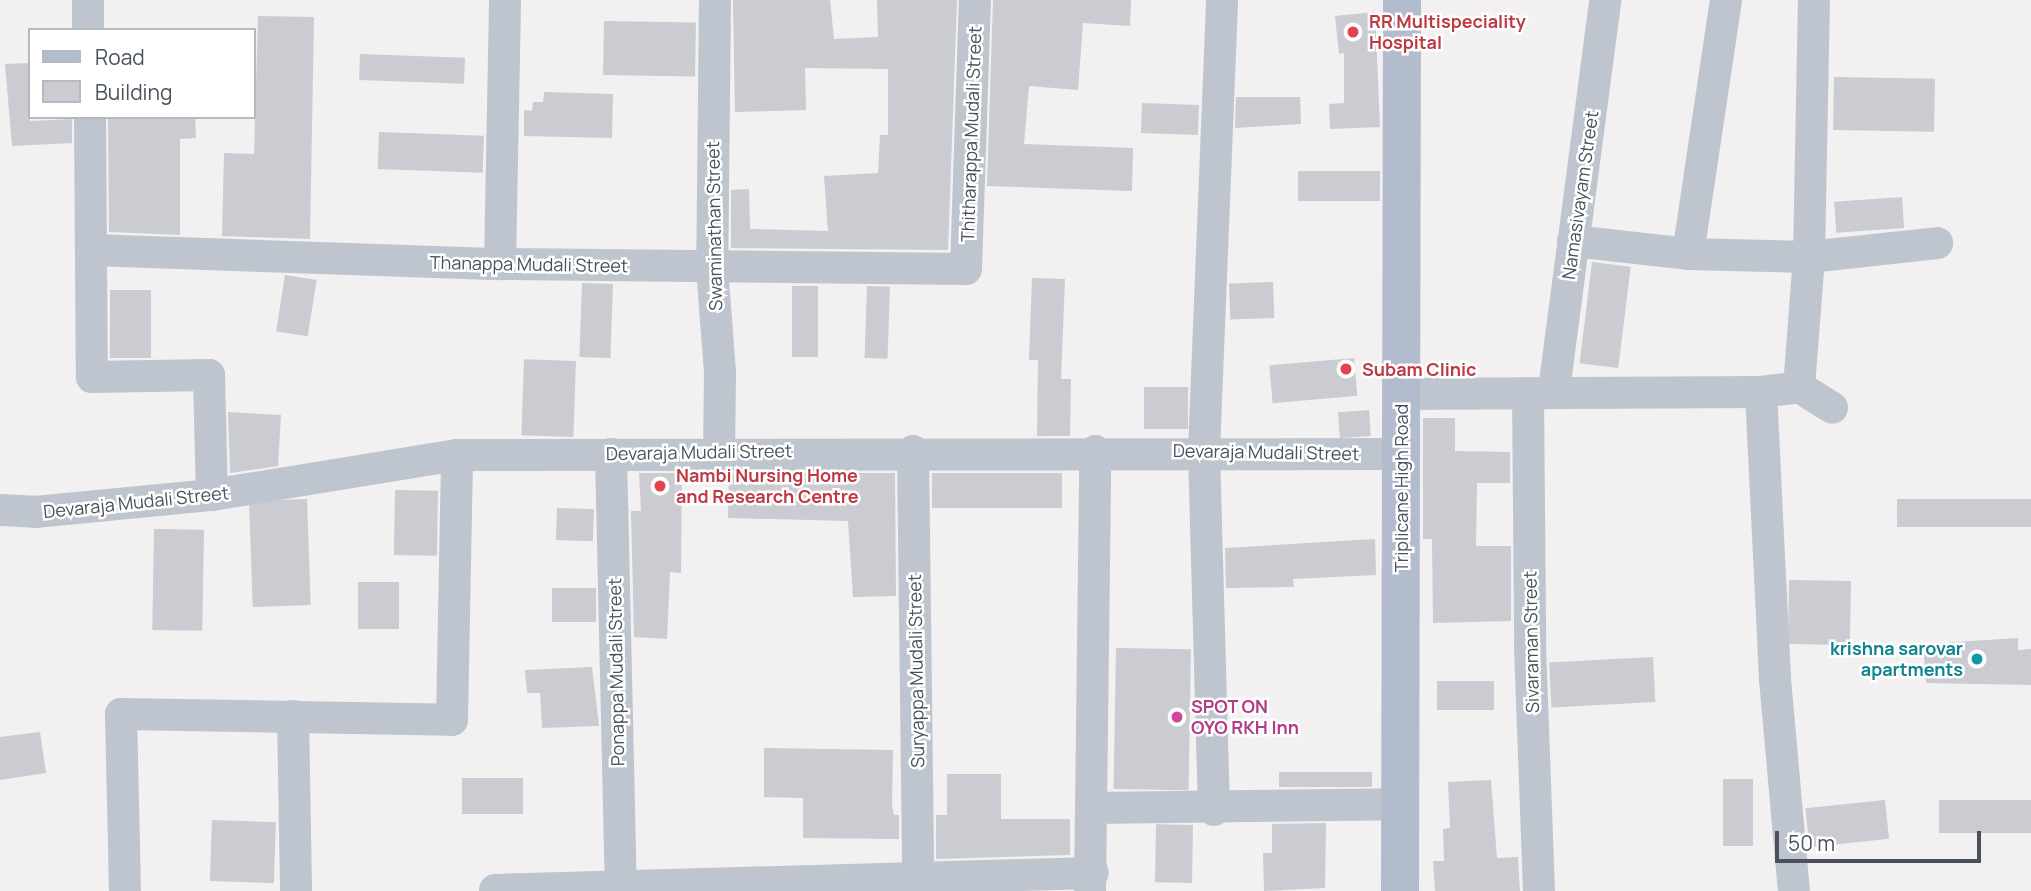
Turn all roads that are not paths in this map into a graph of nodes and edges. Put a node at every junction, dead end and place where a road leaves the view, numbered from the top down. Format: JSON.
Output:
{"nodes":[{"id":1,"x":88,"y":0,"type":"edge"},
{"id":2,"x":505,"y":0,"type":"edge"},
{"id":3,"x":715,"y":0,"type":"edge"},
{"id":4,"x":975,"y":0,"type":"edge"},
{"id":5,"x":1222,"y":0,"type":"edge"},
{"id":6,"x":1402,"y":0,"type":"edge"},
{"id":7,"x":1605,"y":0,"type":"edge"},
{"id":8,"x":1726,"y":0,"type":"edge"},
{"id":9,"x":1814,"y":0,"type":"edge"},
{"id":10,"x":88,"y":28,"type":"edge"},
{"id":11,"x":90,"y":119,"type":"edge"},
{"id":12,"x":1573,"y":241,"type":"junction"},
{"id":13,"x":1937,"y":243,"type":"dead end"},
{"id":14,"x":92,"y":250,"type":"junction"},
{"id":15,"x":1688,"y":254,"type":"junction"},
{"id":16,"x":1809,"y":257,"type":"junction"},
{"id":17,"x":500,"y":264,"type":"junction"},
{"id":18,"x":712,"y":268,"type":"junction"},
{"id":19,"x":966,"y":269,"type":"joint"},
{"id":20,"x":1799,"y":387,"type":"junction"},
{"id":21,"x":1541,"y":392,"type":"junction"},
{"id":22,"x":1761,"y":393,"type":"junction"},
{"id":23,"x":1400,"y":394,"type":"junction"},
{"id":24,"x":1832,"y":408,"type":"dead end"},
{"id":25,"x":719,"y":451,"type":"junction"},
{"id":26,"x":913,"y":451,"type":"junction"},
{"id":27,"x":1095,"y":451,"type":"junction"},
{"id":28,"x":1204,"y":451,"type":"junction"},
{"id":29,"x":611,"y":454,"type":"junction"},
{"id":30,"x":1402,"y":454,"type":"junction"},
{"id":31,"x":457,"y":455,"type":"junction"},
{"id":32,"x":212,"y":495,"type":"junction"},
{"id":33,"x":0,"y":510,"type":"edge"},
{"id":34,"x":293,"y":716,"type":"junction"},
{"id":35,"x":1400,"y":804,"type":"junction"},
{"id":36,"x":1092,"y":808,"type":"junction"},
{"id":37,"x":1214,"y":810,"type":"junction"},
{"id":38,"x":1091,"y":882,"type":"edge"},
{"id":39,"x":919,"y":884,"type":"edge"},
{"id":40,"x":495,"y":890,"type":"edge"},
{"id":41,"x":621,"y":890,"type":"edge"},
{"id":42,"x":125,"y":891,"type":"edge"},
{"id":43,"x":296,"y":891,"type":"edge"},
{"id":44,"x":1400,"y":891,"type":"edge"},
{"id":45,"x":1539,"y":891,"type":"edge"},
{"id":46,"x":1794,"y":891,"type":"edge"}],
"edges":[{"from":1,"to":10,"type":"street"},
{"from":2,"to":17,"type":"street"},
{"from":3,"to":18,"type":"street","name":"Swaminathan Street"},
{"from":4,"to":19,"type":"street","name":"Thitharappa Mudali Street"},
{"from":5,"to":28,"type":"street"},
{"from":6,"to":23,"type":"main road","name":"Triplicane High Road"},
{"from":7,"to":12,"type":"street","name":"Namasivayam Street"},
{"from":8,"to":15,"type":"street"},
{"from":9,"to":16,"type":"street"},
{"from":11,"to":14,"type":"street"},
{"from":12,"to":15,"type":"street"},
{"from":12,"to":21,"type":"street","name":"Namasivayam Street"},
{"from":13,"to":16,"type":"street"},
{"from":14,"to":17,"type":"street","name":"Thanappa Mudali Street"},
{"from":14,"to":32,"type":"street"},
{"from":15,"to":16,"type":"street"},
{"from":16,"to":20,"type":"street"},
{"from":17,"to":18,"type":"street","name":"Thanappa Mudali Street"},
{"from":18,"to":19,"type":"street","name":"Thanappa Mudali Street"},
{"from":18,"to":25,"type":"street","name":"Swaminathan Street"},
{"from":20,"to":22,"type":"street"},
{"from":20,"to":24,"type":"street"},
{"from":21,"to":22,"type":"street"},
{"from":21,"to":23,"type":"street"},
{"from":21,"to":45,"type":"street","name":"Sivaraman Street"},
{"from":22,"to":46,"type":"street"},
{"from":23,"to":30,"type":"main road","name":"Triplicane High Road"},
{"from":25,"to":26,"type":"street","name":"Devaraja Mudali Street"},
{"from":25,"to":29,"type":"street","name":"Devaraja Mudali Street"},
{"from":26,"to":27,"type":"street","name":"Devaraja Mudali Street"},
{"from":26,"to":39,"type":"street","name":"Suryappa Mudali Street"},
{"from":27,"to":28,"type":"street","name":"Devaraja Mudali Street"},
{"from":27,"to":36,"type":"street"},
{"from":28,"to":30,"type":"street","name":"Devaraja Mudali Street"},
{"from":28,"to":37,"type":"street"},
{"from":29,"to":31,"type":"street","name":"Devaraja Mudali Street"},
{"from":29,"to":41,"type":"street","name":"Ponappa Mudali Street"},
{"from":30,"to":35,"type":"main road","name":"Triplicane High Road"},
{"from":31,"to":32,"type":"street","name":"Devaraja Mudali Street"},
{"from":31,"to":34,"type":"street"},
{"from":32,"to":33,"type":"street","name":"Devaraja Mudali Street"},
{"from":34,"to":42,"type":"street"},
{"from":34,"to":43,"type":"street"},
{"from":35,"to":37,"type":"street"},
{"from":35,"to":44,"type":"main road","name":"Triplicane High Road"},
{"from":36,"to":37,"type":"street"},
{"from":36,"to":38,"type":"street"},
{"from":38,"to":39,"type":"street"},
{"from":39,"to":41,"type":"street"},
{"from":40,"to":41,"type":"street"}]}
